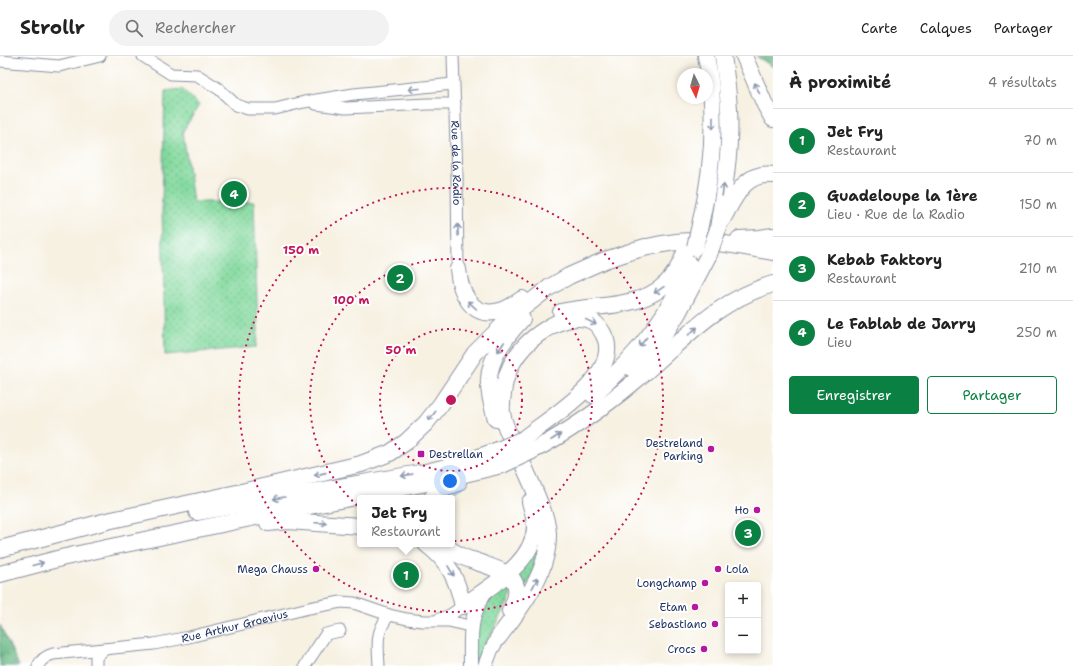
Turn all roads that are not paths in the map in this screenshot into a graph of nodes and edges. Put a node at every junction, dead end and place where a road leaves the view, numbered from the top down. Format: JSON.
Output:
{"nodes":[{"id":1,"x":100,"y":56,"type":"edge"},
{"id":2,"x":143,"y":56,"type":"edge"},
{"id":3,"x":453,"y":56,"type":"edge"},
{"id":4,"x":706,"y":56,"type":"edge"},
{"id":5,"x":723,"y":56,"type":"edge"},
{"id":6,"x":744,"y":56,"type":"edge"},
{"id":7,"x":0,"y":61,"type":"edge"},
{"id":8,"x":453,"y":84,"type":"junction"},
{"id":9,"x":304,"y":102,"type":"junction"},
{"id":10,"x":455,"y":104,"type":"junction"},
{"id":11,"x":773,"y":119,"type":"edge"},
{"id":12,"x":773,"y":175,"type":"edge"},
{"id":13,"x":718,"y":229,"type":"junction"},
{"id":14,"x":773,"y":236,"type":"edge"},
{"id":15,"x":645,"y":247,"type":"junction"},
{"id":16,"x":699,"y":247,"type":"junction"},
{"id":17,"x":773,"y":252,"type":"edge"},
{"id":18,"x":458,"y":269,"type":"joint"},
{"id":19,"x":773,"y":284,"type":"edge"},
{"id":20,"x":496,"y":419,"type":"junction"},
{"id":21,"x":583,"y":420,"type":"junction"},
{"id":22,"x":526,"y":446,"type":"junction"},
{"id":23,"x":500,"y":457,"type":"junction"},
{"id":24,"x":363,"y":495,"type":"edge"},
{"id":25,"x":434,"y":495,"type":"edge"},
{"id":26,"x":357,"y":496,"type":"edge"},
{"id":27,"x":357,"y":526,"type":"edge"},
{"id":28,"x":531,"y":541,"type":"junction"},
{"id":29,"x":130,"y":543,"type":"junction"},
{"id":30,"x":430,"y":547,"type":"edge"},
{"id":31,"x":446,"y":547,"type":"edge"},
{"id":32,"x":0,"y":549,"type":"edge"},
{"id":33,"x":0,"y":560,"type":"edge"},
{"id":34,"x":472,"y":560,"type":"junction"},
{"id":35,"x":0,"y":574,"type":"edge"},
{"id":36,"x":507,"y":574,"type":"junction"},
{"id":37,"x":489,"y":587,"type":"junction"},
{"id":38,"x":463,"y":606,"type":"junction"},
{"id":39,"x":389,"y":615,"type":"junction"},
{"id":40,"x":433,"y":621,"type":"junction"},
{"id":41,"x":465,"y":624,"type":"junction"},
{"id":42,"x":340,"y":631,"type":"dead end"},
{"id":43,"x":498,"y":638,"type":"junction"},
{"id":44,"x":105,"y":649,"type":"junction"},
{"id":45,"x":38,"y":666,"type":"edge"},
{"id":46,"x":96,"y":666,"type":"edge"},
{"id":47,"x":306,"y":666,"type":"edge"},
{"id":48,"x":379,"y":666,"type":"edge"},
{"id":49,"x":467,"y":666,"type":"edge"},
{"id":50,"x":471,"y":666,"type":"edge"},
{"id":51,"x":485,"y":666,"type":"edge"}],
"edges":[{"from":1,"to":7,"type":"street"},
{"from":2,"to":9,"type":"street"},
{"from":3,"to":8,"type":"street","name":"Rue de la Radio"},
{"from":4,"to":16,"type":"highway","one_way":true,"bridge":true},
{"from":13,"to":5,"type":"highway","one_way":true},
{"from":11,"to":6,"type":"highway","one_way":true},
{"from":8,"to":9,"type":"street","one_way":true},
{"from":8,"to":10,"type":"street","name":"Rue de la Radio"},
{"from":9,"to":10,"type":"street"},
{"from":18,"to":10,"type":"street","name":"Rue de la Radio","one_way":true},
{"from":12,"to":13,"type":"highway"},
{"from":13,"to":16,"type":"highway","bridge":true},
{"from":14,"to":16,"type":"highway"},
{"from":15,"to":16,"type":"highway"},
{"from":15,"to":18,"type":"highway","one_way":true},
{"from":15,"to":20,"type":"highway","one_way":true},
{"from":15,"to":32,"type":"highway","one_way":true},
{"from":16,"to":17,"type":"highway"},
{"from":16,"to":20,"type":"highway","one_way":true},
{"from":16,"to":21,"type":"highway"},
{"from":16,"to":22,"type":"highway","one_way":true},
{"from":21,"to":19,"type":"highway","one_way":true},
{"from":20,"to":28,"type":"highway"},
{"from":22,"to":21,"type":"highway","one_way":true},
{"from":22,"to":23,"type":"highway","bridge":true},
{"from":43,"to":22,"type":"highway","one_way":true},
{"from":23,"to":24,"type":"highway"},
{"from":23,"to":25,"type":"highway"},
{"from":23,"to":33,"type":"highway","one_way":true},
{"from":26,"to":29,"type":"highway"},
{"from":29,"to":27,"type":"highway","one_way":true},
{"from":28,"to":34,"type":"highway"},
{"from":28,"to":36,"type":"highway"},
{"from":35,"to":29,"type":"highway","one_way":true},
{"from":30,"to":38,"type":"highway","one_way":true},
{"from":31,"to":34,"type":"highway"},
{"from":34,"to":36,"type":"highway"},
{"from":36,"to":37,"type":"highway"},
{"from":36,"to":43,"type":"highway"},
{"from":37,"to":38,"type":"highway"},
{"from":37,"to":50,"type":"main road"},
{"from":38,"to":40,"type":"street","name":"Rue Arthur Groevius"},
{"from":38,"to":41,"type":"main road"},
{"from":39,"to":40,"type":"street","name":"Rue Arthur Groevius"},
{"from":39,"to":44,"type":"street","name":"Rue Arthur Groevius"},
{"from":39,"to":48,"type":"street"},
{"from":40,"to":41,"type":"street","name":"Rue Arthur Groevius"},
{"from":41,"to":49,"type":"main road"},
{"from":42,"to":47,"type":"street"},
{"from":43,"to":51,"type":"main road"},
{"from":44,"to":45,"type":"street","name":"Rue Arthur Groevius"},
{"from":44,"to":46,"type":"street"}]}
